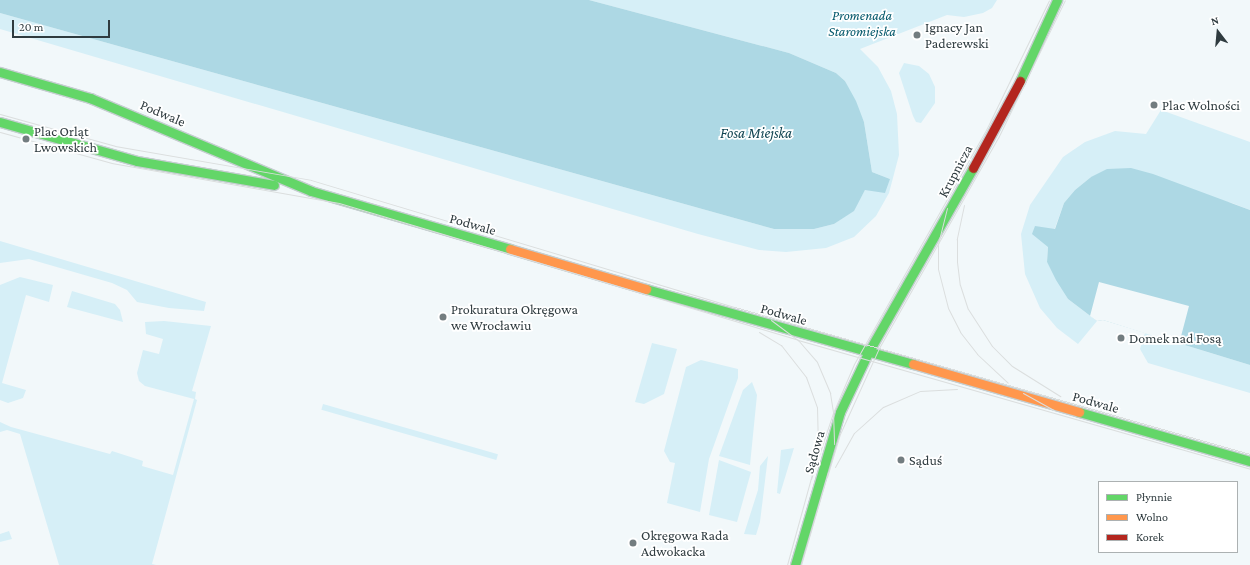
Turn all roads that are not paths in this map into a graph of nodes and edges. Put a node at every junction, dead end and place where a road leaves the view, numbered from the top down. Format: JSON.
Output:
{"nodes":[{"id":1,"x":1057,"y":0,"type":"edge"},
{"id":2,"x":0,"y":72,"type":"edge"},
{"id":3,"x":0,"y":122,"type":"edge"},
{"id":4,"x":311,"y":191,"type":"junction"},
{"id":5,"x":869,"y":351,"type":"junction"},
{"id":6,"x":1250,"y":461,"type":"edge"},
{"id":7,"x":795,"y":565,"type":"edge"}],
"edges":[{"from":1,"to":5,"type":"street","name":"Krupnicza"},
{"from":2,"to":4,"type":"street","name":"Podwale"},
{"from":3,"to":4,"type":"street","name":"Podwale"},
{"from":4,"to":5,"type":"street","name":"Podwale"},
{"from":5,"to":6,"type":"street","name":"Podwale"},
{"from":5,"to":7,"type":"street","name":"Sądowa"}]}
